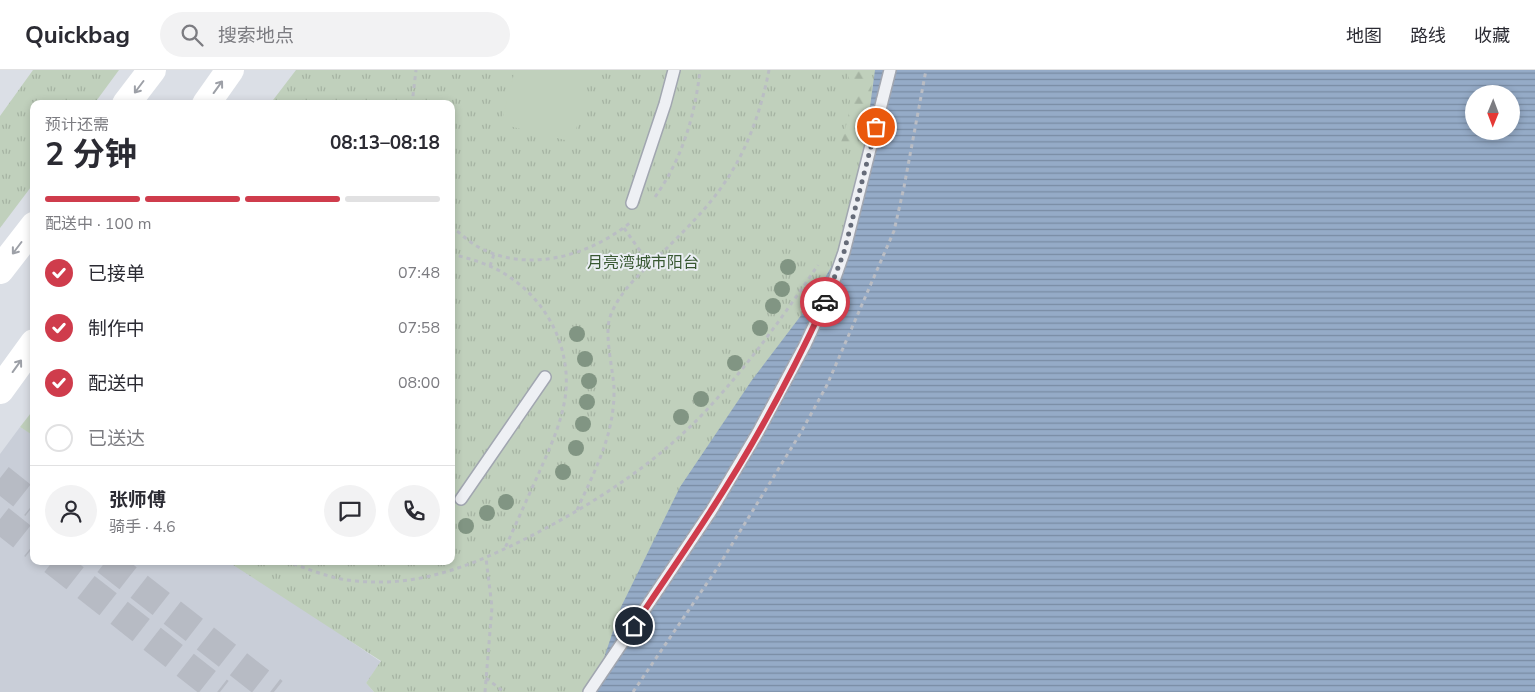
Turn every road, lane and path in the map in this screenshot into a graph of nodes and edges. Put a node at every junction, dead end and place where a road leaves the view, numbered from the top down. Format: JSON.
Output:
{"nodes":[{"id":1,"x":152,"y":70,"type":"edge"},
{"id":2,"x":230,"y":70,"type":"edge"},
{"id":3,"x":416,"y":70,"type":"edge"},
{"id":4,"x":674,"y":70,"type":"edge"},
{"id":5,"x":700,"y":70,"type":"edge"},
{"id":6,"x":769,"y":70,"type":"edge"},
{"id":7,"x":890,"y":70,"type":"edge"},
{"id":8,"x":926,"y":70,"type":"edge"},
{"id":9,"x":129,"y":100,"type":"edge"},
{"id":10,"x":209,"y":100,"type":"edge"},
{"id":11,"x":412,"y":100,"type":"edge"},
{"id":12,"x":632,"y":203,"type":"dead end"},
{"id":13,"x":650,"y":203,"type":"dead end"},
{"id":14,"x":638,"y":216,"type":"dead end"},
{"id":15,"x":624,"y":228,"type":"junction"},
{"id":16,"x":455,"y":230,"type":"edge"},
{"id":17,"x":30,"y":231,"type":"edge"},
{"id":18,"x":494,"y":254,"type":"junction"},
{"id":19,"x":823,"y":257,"type":"dead end"},
{"id":20,"x":650,"y":265,"type":"junction"},
{"id":21,"x":490,"y":266,"type":"dead end"},
{"id":22,"x":0,"y":270,"type":"edge"},
{"id":23,"x":30,"y":349,"type":"edge"},
{"id":24,"x":545,"y":377,"type":"dead end"},
{"id":25,"x":0,"y":390,"type":"edge"},
{"id":26,"x":461,"y":499,"type":"dead end"},
{"id":27,"x":577,"y":511,"type":"junction"},
{"id":28,"x":486,"y":558,"type":"junction"},
{"id":29,"x":298,"y":565,"type":"edge"},
{"id":30,"x":486,"y":678,"type":"junction"},
{"id":31,"x":485,"y":692,"type":"edge"},
{"id":32,"x":504,"y":692,"type":"edge"},
{"id":33,"x":589,"y":692,"type":"edge"},
{"id":34,"x":633,"y":692,"type":"edge"}],
"edges":[{"from":1,"to":9,"type":"main road","one_way":true},
{"from":10,"to":2,"type":"main road","one_way":true},
{"from":3,"to":11,"type":"path"},
{"from":4,"to":12,"type":"lane"},
{"from":5,"to":13,"type":"path"},
{"from":6,"to":20,"type":"path"},
{"from":7,"to":33,"type":"lane"},
{"from":8,"to":34,"type":"path"},
{"from":14,"to":15,"type":"path"},
{"from":15,"to":18,"type":"path"},
{"from":15,"to":20,"type":"path"},
{"from":16,"to":18,"type":"path"},
{"from":17,"to":22,"type":"main road","one_way":true},
{"from":18,"to":21,"type":"path"},
{"from":19,"to":27,"type":"path"},
{"from":20,"to":27,"type":"path"},
{"from":25,"to":23,"type":"main road","one_way":true},
{"from":24,"to":26,"type":"lane"},
{"from":27,"to":28,"type":"path"},
{"from":28,"to":29,"type":"path"},
{"from":28,"to":30,"type":"path"},
{"from":30,"to":31,"type":"path"},
{"from":30,"to":32,"type":"path"}]}
